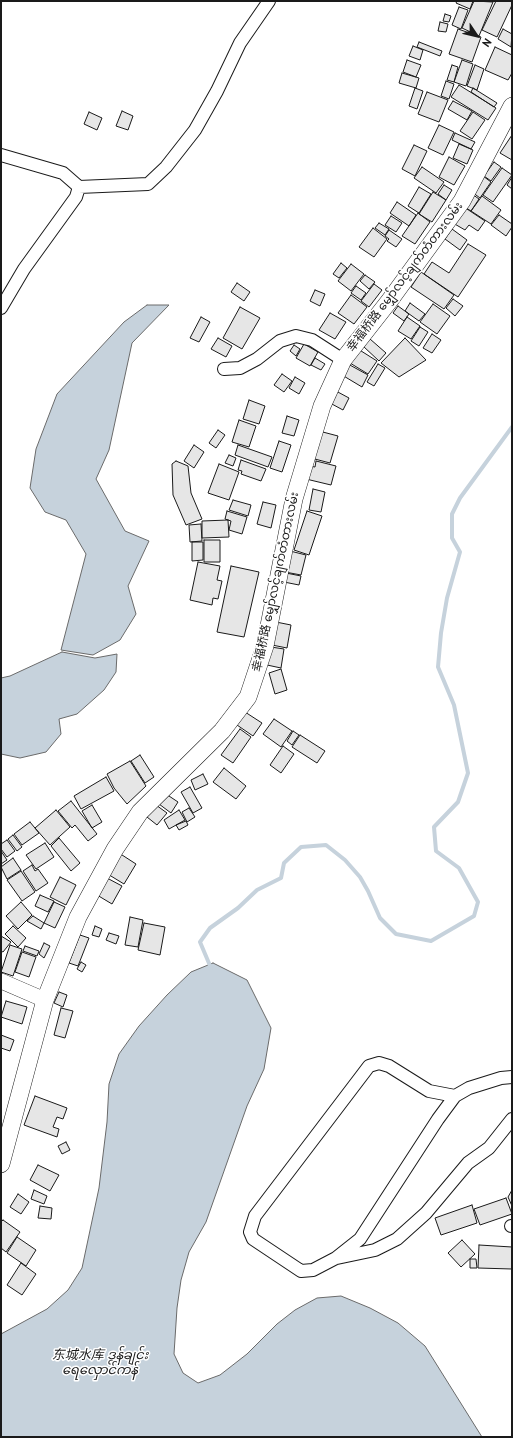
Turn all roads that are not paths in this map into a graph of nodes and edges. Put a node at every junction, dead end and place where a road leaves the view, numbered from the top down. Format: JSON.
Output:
{"nodes":[{"id":1,"x":269,"y":1,"type":"edge"},
{"id":2,"x":512,"y":106,"type":"edge"},
{"id":3,"x":1,"y":155,"type":"edge"},
{"id":4,"x":78,"y":187,"type":"junction"},
{"id":5,"x":1,"y":308,"type":"edge"},
{"id":6,"x":342,"y":360,"type":"junction"},
{"id":7,"x":224,"y":369,"type":"dead end"},
{"id":8,"x":1,"y":981,"type":"edge"},
{"id":9,"x":45,"y":1000,"type":"junction"},
{"id":10,"x":512,"y":1077,"type":"edge"},
{"id":11,"x":455,"y":1096,"type":"junction"},
{"id":12,"x":512,"y":1119,"type":"edge"},
{"id":13,"x":1,"y":1164,"type":"edge"},
{"id":14,"x":336,"y":1258,"type":"junction"}],
"edges":[{"from":1,"to":4,"type":"street"},
{"from":2,"to":6,"type":"main road","name":"幸福桥路 မျှော်လင့်ချက်တံတားလမ်း"},
{"from":3,"to":4,"type":"street"},
{"from":4,"to":5,"type":"street"},
{"from":6,"to":7,"type":"street"},
{"from":6,"to":9,"type":"main road","name":"幸福桥路 မျှော်လင့်ချက်တံတားလမ်း"},
{"from":8,"to":9,"type":"street"},
{"from":9,"to":13,"type":"main road","name":"幸福桥路 မျှော်လင့်ချက်တံတားလမ်း"},
{"from":10,"to":11,"type":"street"},
{"from":11,"to":14,"type":"street"},
{"from":11,"to":14,"type":"street"},
{"from":12,"to":14,"type":"street"}]}
